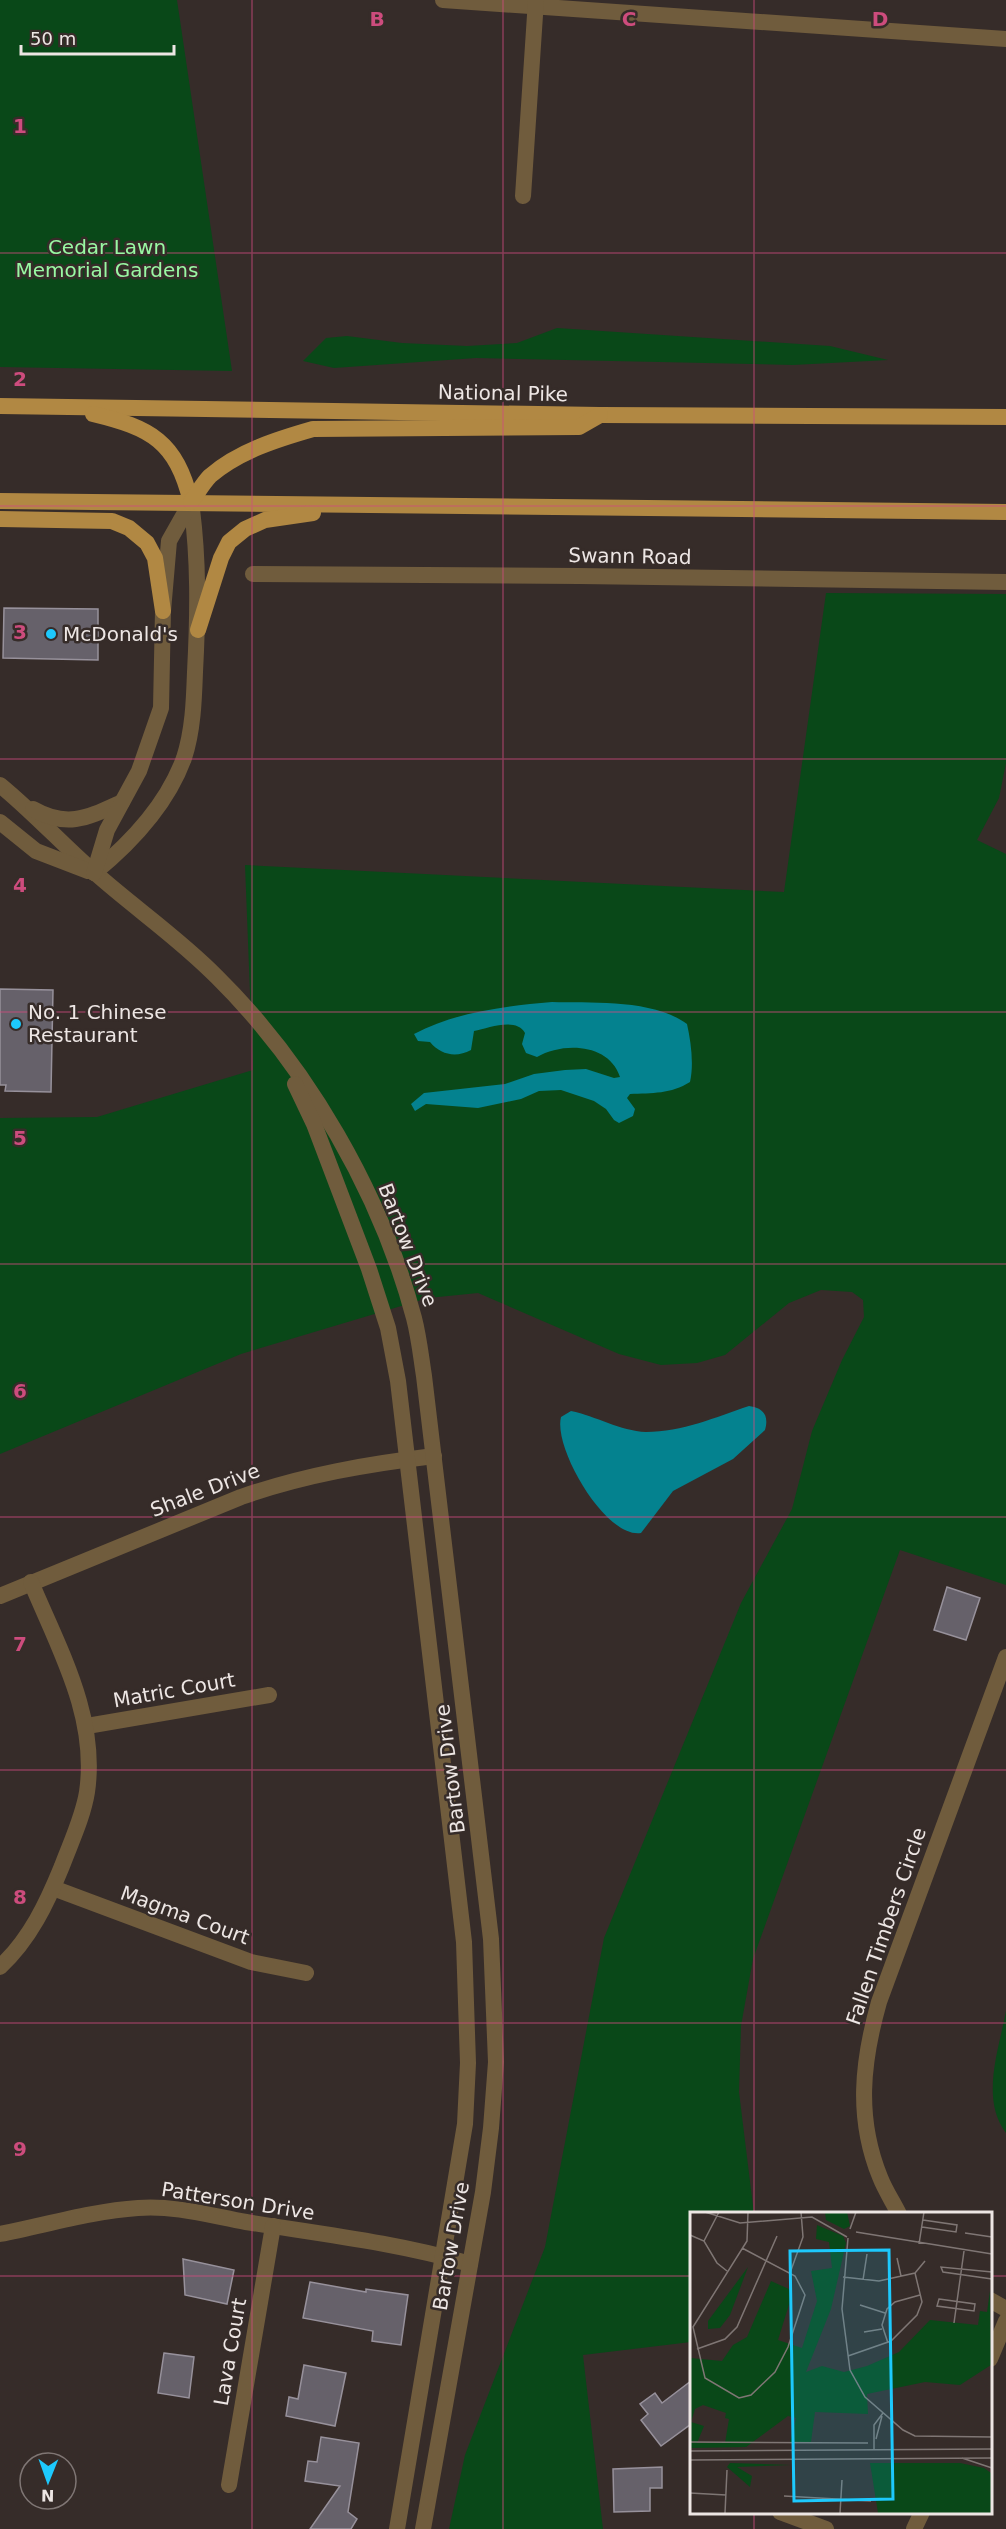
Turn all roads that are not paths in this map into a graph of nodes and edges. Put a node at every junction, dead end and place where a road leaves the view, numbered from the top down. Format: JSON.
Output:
{"nodes":[{"id":1,"x":443,"y":0,"type":"edge"},
{"id":2,"x":536,"y":3,"type":"edge"},
{"id":3,"x":1006,"y":39,"type":"edge"},
{"id":4,"x":522,"y":196,"type":"dead end"},
{"id":5,"x":0,"y":406,"type":"edge"},
{"id":6,"x":62,"y":407,"type":"junction"},
{"id":7,"x":600,"y":415,"type":"junction"},
{"id":8,"x":1006,"y":417,"type":"edge"},
{"id":9,"x":0,"y":501,"type":"edge"},
{"id":10,"x":191,"y":502,"type":"junction"},
{"id":11,"x":360,"y":505,"type":"junction"},
{"id":12,"x":1006,"y":512,"type":"edge"},
{"id":13,"x":0,"y":519,"type":"edge"},
{"id":14,"x":253,"y":574,"type":"dead end"},
{"id":15,"x":1006,"y":582,"type":"edge"},
{"id":16,"x":163,"y":611,"type":"junction"},
{"id":17,"x":198,"y":630,"type":"junction"},
{"id":18,"x":0,"y":785,"type":"edge"},
{"id":19,"x":21,"y":802,"type":"junction"},
{"id":20,"x":122,"y":802,"type":"junction"},
{"id":21,"x":0,"y":822,"type":"edge"},
{"id":22,"x":94,"y":873,"type":"junction"},
{"id":23,"x":272,"y":1035,"type":"junction"},
{"id":24,"x":434,"y":1456,"type":"junction"},
{"id":25,"x":406,"y":1460,"type":"junction"},
{"id":26,"x":31,"y":1582,"type":"junction"},
{"id":27,"x":0,"y":1596,"type":"edge"},
{"id":28,"x":1006,"y":1657,"type":"edge"},
{"id":29,"x":269,"y":1695,"type":"dead end"},
{"id":30,"x":87,"y":1726,"type":"junction"},
{"id":31,"x":53,"y":1888,"type":"junction"},
{"id":32,"x":0,"y":1967,"type":"edge"},
{"id":33,"x":306,"y":1973,"type":"dead end"},
{"id":34,"x":898,"y":2212,"type":"edge"},
{"id":35,"x":273,"y":2226,"type":"junction"},
{"id":36,"x":0,"y":2235,"type":"edge"},
{"id":37,"x":441,"y":2256,"type":"junction"},
{"id":38,"x":470,"y":2264,"type":"junction"},
{"id":39,"x":991,"y":2301,"type":"edge"},
{"id":40,"x":1006,"y":2309,"type":"edge"},
{"id":41,"x":1006,"y":2321,"type":"edge"},
{"id":42,"x":991,"y":2357,"type":"edge"},
{"id":43,"x":229,"y":2486,"type":"dead end"},
{"id":44,"x":785,"y":2514,"type":"edge"},
{"id":45,"x":921,"y":2514,"type":"edge"},
{"id":46,"x":397,"y":2529,"type":"edge"},
{"id":47,"x":423,"y":2529,"type":"edge"},
{"id":48,"x":826,"y":2529,"type":"edge"},
{"id":49,"x":915,"y":2529,"type":"edge"}],
"edges":[{"from":1,"to":2,"type":"street"},
{"from":2,"to":3,"type":"street"},
{"from":2,"to":4,"type":"street"},
{"from":5,"to":6,"type":"main road","name":"National Pike"},
{"from":6,"to":7,"type":"main road","name":"National Pike"},
{"from":6,"to":10,"type":"main road"},
{"from":7,"to":8,"type":"main road","name":"National Pike"},
{"from":7,"to":10,"type":"main road"},
{"from":9,"to":10,"type":"main road"},
{"from":10,"to":11,"type":"main road"},
{"from":10,"to":16,"type":"street"},
{"from":10,"to":17,"type":"street"},
{"from":11,"to":12,"type":"main road"},
{"from":11,"to":17,"type":"main road"},
{"from":13,"to":16,"type":"main road"},
{"from":14,"to":15,"type":"street","name":"Swann Road"},
{"from":16,"to":20,"type":"street"},
{"from":17,"to":22,"type":"street"},
{"from":18,"to":19,"type":"street"},
{"from":19,"to":20,"type":"street"},
{"from":19,"to":22,"type":"street","name":"Bartow Drive"},
{"from":20,"to":22,"type":"street"},
{"from":21,"to":22,"type":"street"},
{"from":22,"to":23,"type":"street","name":"Bartow Drive"},
{"from":23,"to":24,"type":"street","name":"Bartow Drive"},
{"from":23,"to":25,"type":"street","name":"Bartow Drive"},
{"from":24,"to":25,"type":"street","name":"Shale Drive"},
{"from":24,"to":38,"type":"street","name":"Bartow Drive"},
{"from":25,"to":26,"type":"street","name":"Shale Drive"},
{"from":25,"to":37,"type":"street","name":"Bartow Drive"},
{"from":26,"to":27,"type":"street","name":"Shale Drive"},
{"from":26,"to":30,"type":"street"},
{"from":28,"to":34,"type":"street","name":"Fallen Timbers Circle"},
{"from":29,"to":30,"type":"street","name":"Matric Court"},
{"from":30,"to":31,"type":"street"},
{"from":31,"to":32,"type":"street"},
{"from":31,"to":33,"type":"street","name":"Magma Court"},
{"from":35,"to":36,"type":"street","name":"Patterson Drive"},
{"from":35,"to":37,"type":"street","name":"Patterson Drive"},
{"from":35,"to":43,"type":"street","name":"Lava Court"},
{"from":37,"to":38,"type":"street","name":"Patterson Drive"},
{"from":37,"to":46,"type":"street","name":"Bartow Drive"},
{"from":38,"to":47,"type":"street","name":"Bartow Drive"},
{"from":39,"to":40,"type":"street"},
{"from":41,"to":42,"type":"street"},
{"from":44,"to":48,"type":"street"},
{"from":45,"to":49,"type":"street"}]}
